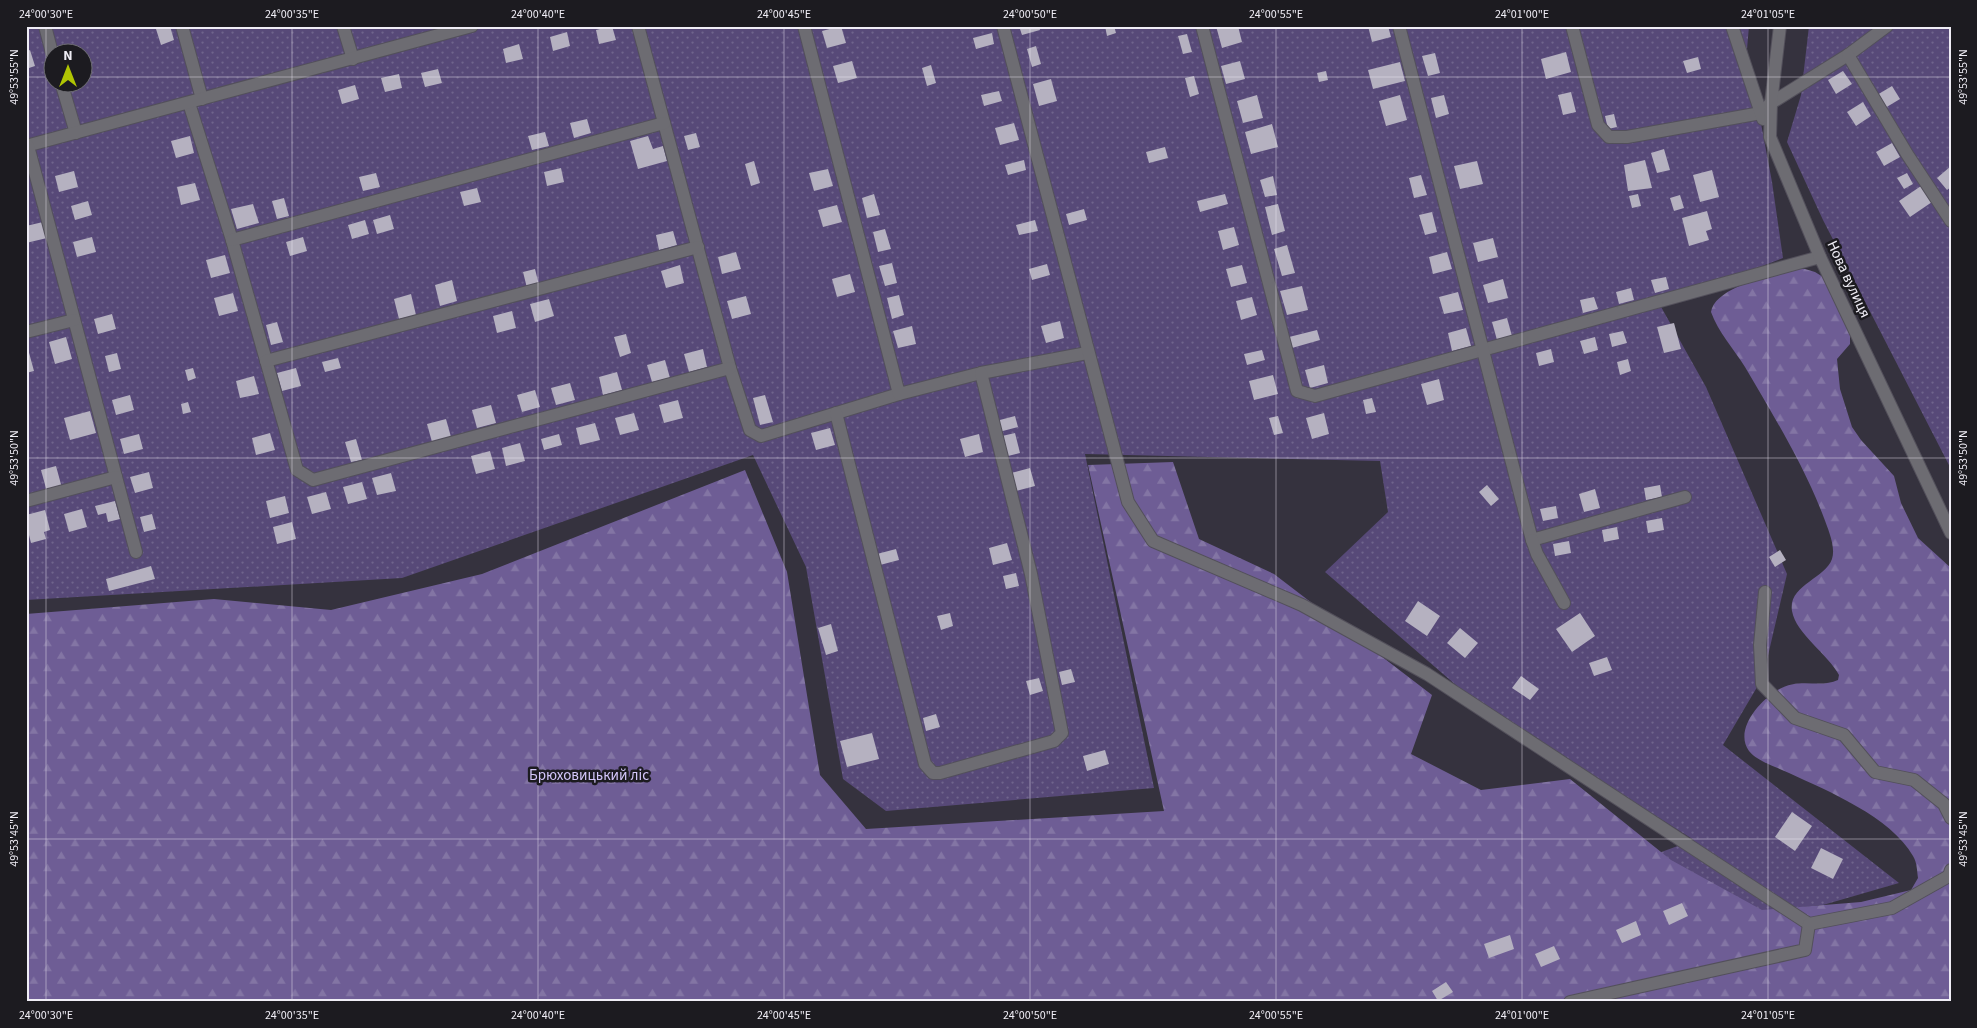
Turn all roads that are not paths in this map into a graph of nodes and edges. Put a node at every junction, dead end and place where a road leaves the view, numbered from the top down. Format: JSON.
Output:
{"nodes":[{"id":1,"x":45,"y":26,"type":"edge"},
{"id":2,"x":182,"y":26,"type":"edge"},
{"id":3,"x":343,"y":26,"type":"edge"},
{"id":4,"x":472,"y":26,"type":"edge"},
{"id":5,"x":638,"y":26,"type":"edge"},
{"id":6,"x":804,"y":26,"type":"edge"},
{"id":7,"x":1002,"y":26,"type":"edge"},
{"id":8,"x":1202,"y":26,"type":"edge"},
{"id":9,"x":1399,"y":26,"type":"edge"},
{"id":10,"x":1572,"y":26,"type":"edge"},
{"id":11,"x":1732,"y":26,"type":"edge"},
{"id":12,"x":1780,"y":26,"type":"edge"},
{"id":13,"x":1887,"y":26,"type":"edge"},
{"id":14,"x":451,"y":29,"type":"edge"},
{"id":15,"x":49,"y":42,"type":"edge"},
{"id":16,"x":1848,"y":55,"type":"junction"},
{"id":17,"x":353,"y":59,"type":"junction"},
{"id":18,"x":64,"y":92,"type":"edge"},
{"id":19,"x":196,"y":101,"type":"junction"},
{"id":20,"x":1771,"y":103,"type":"junction"},
{"id":21,"x":1761,"y":113,"type":"junction"},
{"id":22,"x":664,"y":123,"type":"junction"},
{"id":23,"x":76,"y":133,"type":"junction"},
{"id":24,"x":1770,"y":137,"type":"junction"},
{"id":25,"x":27,"y":146,"type":"edge"},
{"id":26,"x":1951,"y":221,"type":"edge"},
{"id":27,"x":232,"y":240,"type":"junction"},
{"id":28,"x":698,"y":247,"type":"junction"},
{"id":29,"x":1820,"y":257,"type":"junction"},
{"id":30,"x":74,"y":320,"type":"junction"},
{"id":31,"x":26,"y":332,"type":"edge"},
{"id":32,"x":1482,"y":349,"type":"junction"},
{"id":33,"x":1087,"y":353,"type":"junction"},
{"id":34,"x":266,"y":361,"type":"junction"},
{"id":35,"x":730,"y":368,"type":"junction"},
{"id":36,"x":981,"y":373,"type":"junction"},
{"id":37,"x":899,"y":394,"type":"junction"},
{"id":38,"x":836,"y":413,"type":"junction"},
{"id":39,"x":116,"y":477,"type":"junction"},
{"id":40,"x":1686,"y":497,"type":"dead end"},
{"id":41,"x":26,"y":501,"type":"edge"},
{"id":42,"x":1951,"y":533,"type":"edge"},
{"id":43,"x":1532,"y":540,"type":"junction"},
{"id":44,"x":136,"y":552,"type":"dead end"},
{"id":45,"x":1765,"y":592,"type":"dead end"},
{"id":46,"x":1564,"y":603,"type":"dead end"},
{"id":47,"x":1951,"y":818,"type":"edge"},
{"id":48,"x":1951,"y":870,"type":"edge"},
{"id":49,"x":1809,"y":924,"type":"junction"},
{"id":50,"x":1570,"y":1002,"type":"edge"}],
"edges":[{"from":1,"to":15,"type":"street"},
{"from":2,"to":19,"type":"street"},
{"from":3,"to":17,"type":"street"},
{"from":4,"to":14,"type":"street"},
{"from":5,"to":22,"type":"street"},
{"from":6,"to":37,"type":"street"},
{"from":7,"to":33,"type":"street"},
{"from":8,"to":32,"type":"street"},
{"from":9,"to":32,"type":"street"},
{"from":10,"to":21,"type":"street"},
{"from":11,"to":21,"type":"street"},
{"from":12,"to":20,"type":"street","name":"Нова вулиця"},
{"from":13,"to":16,"type":"street"},
{"from":14,"to":17,"type":"street"},
{"from":16,"to":20,"type":"street"},
{"from":16,"to":26,"type":"street"},
{"from":17,"to":19,"type":"street"},
{"from":18,"to":23,"type":"street"},
{"from":19,"to":23,"type":"street"},
{"from":19,"to":27,"type":"street"},
{"from":20,"to":21,"type":"street"},
{"from":20,"to":24,"type":"street","name":"Нова вулиця"},
{"from":21,"to":24,"type":"street"},
{"from":22,"to":27,"type":"street"},
{"from":22,"to":28,"type":"street"},
{"from":23,"to":25,"type":"street"},
{"from":24,"to":29,"type":"street","name":"Нова вулиця"},
{"from":25,"to":30,"type":"street"},
{"from":27,"to":34,"type":"street"},
{"from":28,"to":34,"type":"street"},
{"from":28,"to":35,"type":"street"},
{"from":29,"to":32,"type":"street"},
{"from":29,"to":42,"type":"street","name":"Нова вулиця"},
{"from":30,"to":31,"type":"street"},
{"from":30,"to":39,"type":"street"},
{"from":32,"to":43,"type":"street"},
{"from":33,"to":36,"type":"street"},
{"from":33,"to":49,"type":"street"},
{"from":34,"to":35,"type":"street"},
{"from":35,"to":38,"type":"street"},
{"from":36,"to":37,"type":"street"},
{"from":36,"to":38,"type":"street"},
{"from":37,"to":38,"type":"street"},
{"from":39,"to":41,"type":"street"},
{"from":39,"to":44,"type":"street"},
{"from":40,"to":43,"type":"street"},
{"from":43,"to":46,"type":"street"},
{"from":45,"to":47,"type":"street"},
{"from":48,"to":49,"type":"street"},
{"from":49,"to":50,"type":"street"}]}
